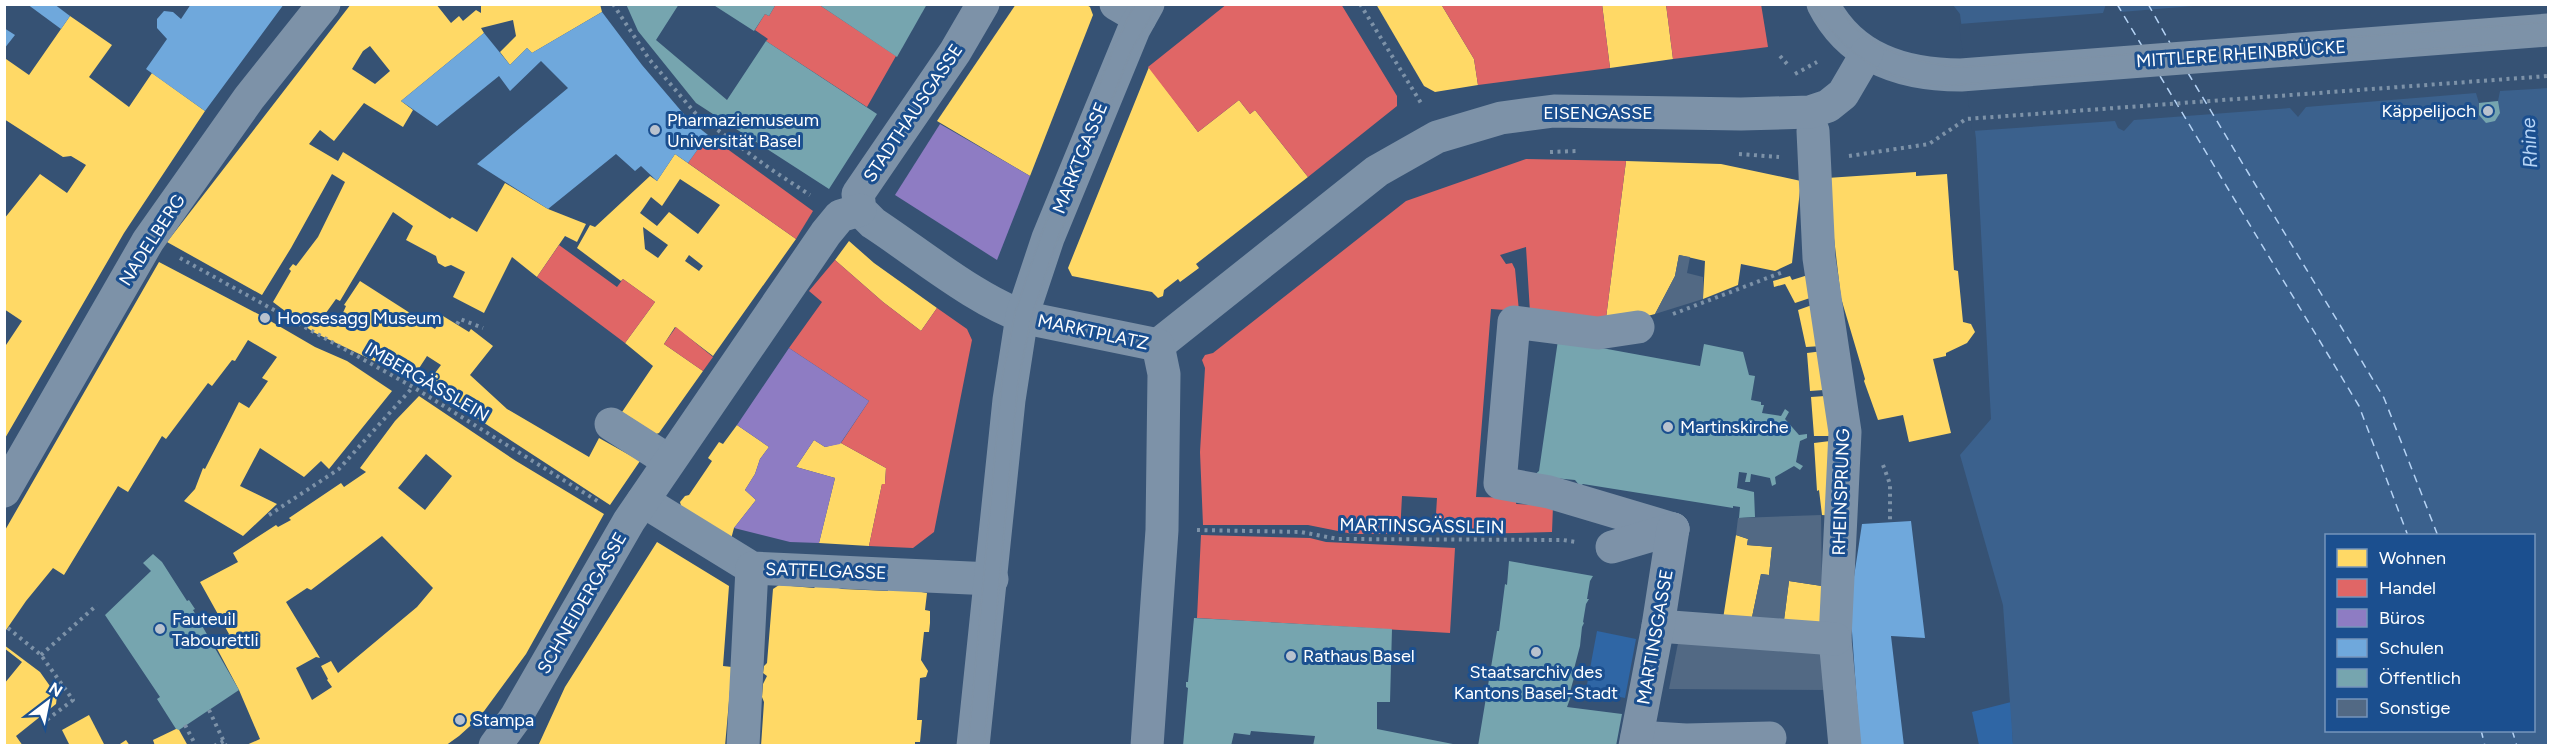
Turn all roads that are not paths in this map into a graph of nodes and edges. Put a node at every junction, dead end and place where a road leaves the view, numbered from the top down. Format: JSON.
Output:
{"nodes":[{"id":1,"x":324,"y":4,"type":"edge"},
{"id":2,"x":983,"y":4,"type":"edge"},
{"id":3,"x":1823,"y":4,"type":"edge"},
{"id":4,"x":1134,"y":9,"type":"edge"},
{"id":5,"x":2548,"y":30,"type":"edge"},
{"id":6,"x":1867,"y":53,"type":"junction"},
{"id":7,"x":1813,"y":131,"type":"dead end"},
{"id":8,"x":850,"y":213,"type":"junction"},
{"id":9,"x":1022,"y":316,"type":"junction"},
{"id":10,"x":1638,"y":327,"type":"road end"},
{"id":11,"x":1158,"y":345,"type":"junction"},
{"id":12,"x":611,"y":424,"type":"dead end"},
{"id":13,"x":669,"y":461,"type":"junction"},
{"id":14,"x":4,"y":491,"type":"edge"},
{"id":15,"x":643,"y":501,"type":"junction"},
{"id":16,"x":1672,"y":529,"type":"junction"},
{"id":17,"x":1612,"y":548,"type":"road end"},
{"id":18,"x":752,"y":568,"type":"junction"},
{"id":19,"x":992,"y":579,"type":"junction"},
{"id":20,"x":1658,"y":626,"type":"junction"},
{"id":21,"x":1835,"y":639,"type":"junction"},
{"id":22,"x":1770,"y":738,"type":"dead end"},
{"id":23,"x":1636,"y":741,"type":"edge"},
{"id":24,"x":495,"y":746,"type":"edge"},
{"id":25,"x":743,"y":746,"type":"edge"},
{"id":26,"x":973,"y":746,"type":"edge"},
{"id":27,"x":1147,"y":746,"type":"edge"},
{"id":28,"x":1845,"y":746,"type":"edge"}],
"edges":[{"from":1,"to":14,"type":"street","name":"NADELBERG"},
{"from":2,"to":8,"type":"street","name":"STADTHAUSGASSE"},
{"from":3,"to":6,"type":"street"},
{"from":4,"to":9,"type":"street","name":"MARKTGASSE"},
{"from":5,"to":6,"type":"street","name":"MITTLERE RHEINBRÜCKE"},
{"from":6,"to":11,"type":"street","name":"EISENGASSE"},
{"from":7,"to":21,"type":"street","name":"RHEINSPRUNG"},
{"from":8,"to":9,"type":"street"},
{"from":8,"to":13,"type":"street","name":"SCHNEIDERGASSE"},
{"from":9,"to":11,"type":"street","name":"MARKTPLATZ"},
{"from":9,"to":19,"type":"street","name":"MARKTPLATZ"},
{"from":10,"to":16,"type":"street"},
{"from":11,"to":27,"type":"street","name":"MARKTPLATZ"},
{"from":12,"to":13,"type":"street"},
{"from":13,"to":15,"type":"street","name":"SCHNEIDERGASSE"},
{"from":15,"to":18,"type":"street","name":"SATTELGASSE"},
{"from":15,"to":24,"type":"street","name":"SCHNEIDERGASSE"},
{"from":16,"to":17,"type":"street"},
{"from":16,"to":20,"type":"street","name":"MARTINSGASSE"},
{"from":18,"to":19,"type":"street","name":"SATTELGASSE"},
{"from":18,"to":25,"type":"street"},
{"from":19,"to":26,"type":"street","name":"MARKTPLATZ"},
{"from":20,"to":21,"type":"street"},
{"from":20,"to":23,"type":"street","name":"MARTINSGASSE"},
{"from":21,"to":28,"type":"street","name":"RHEINSPRUNG"},
{"from":22,"to":23,"type":"street"}]}
